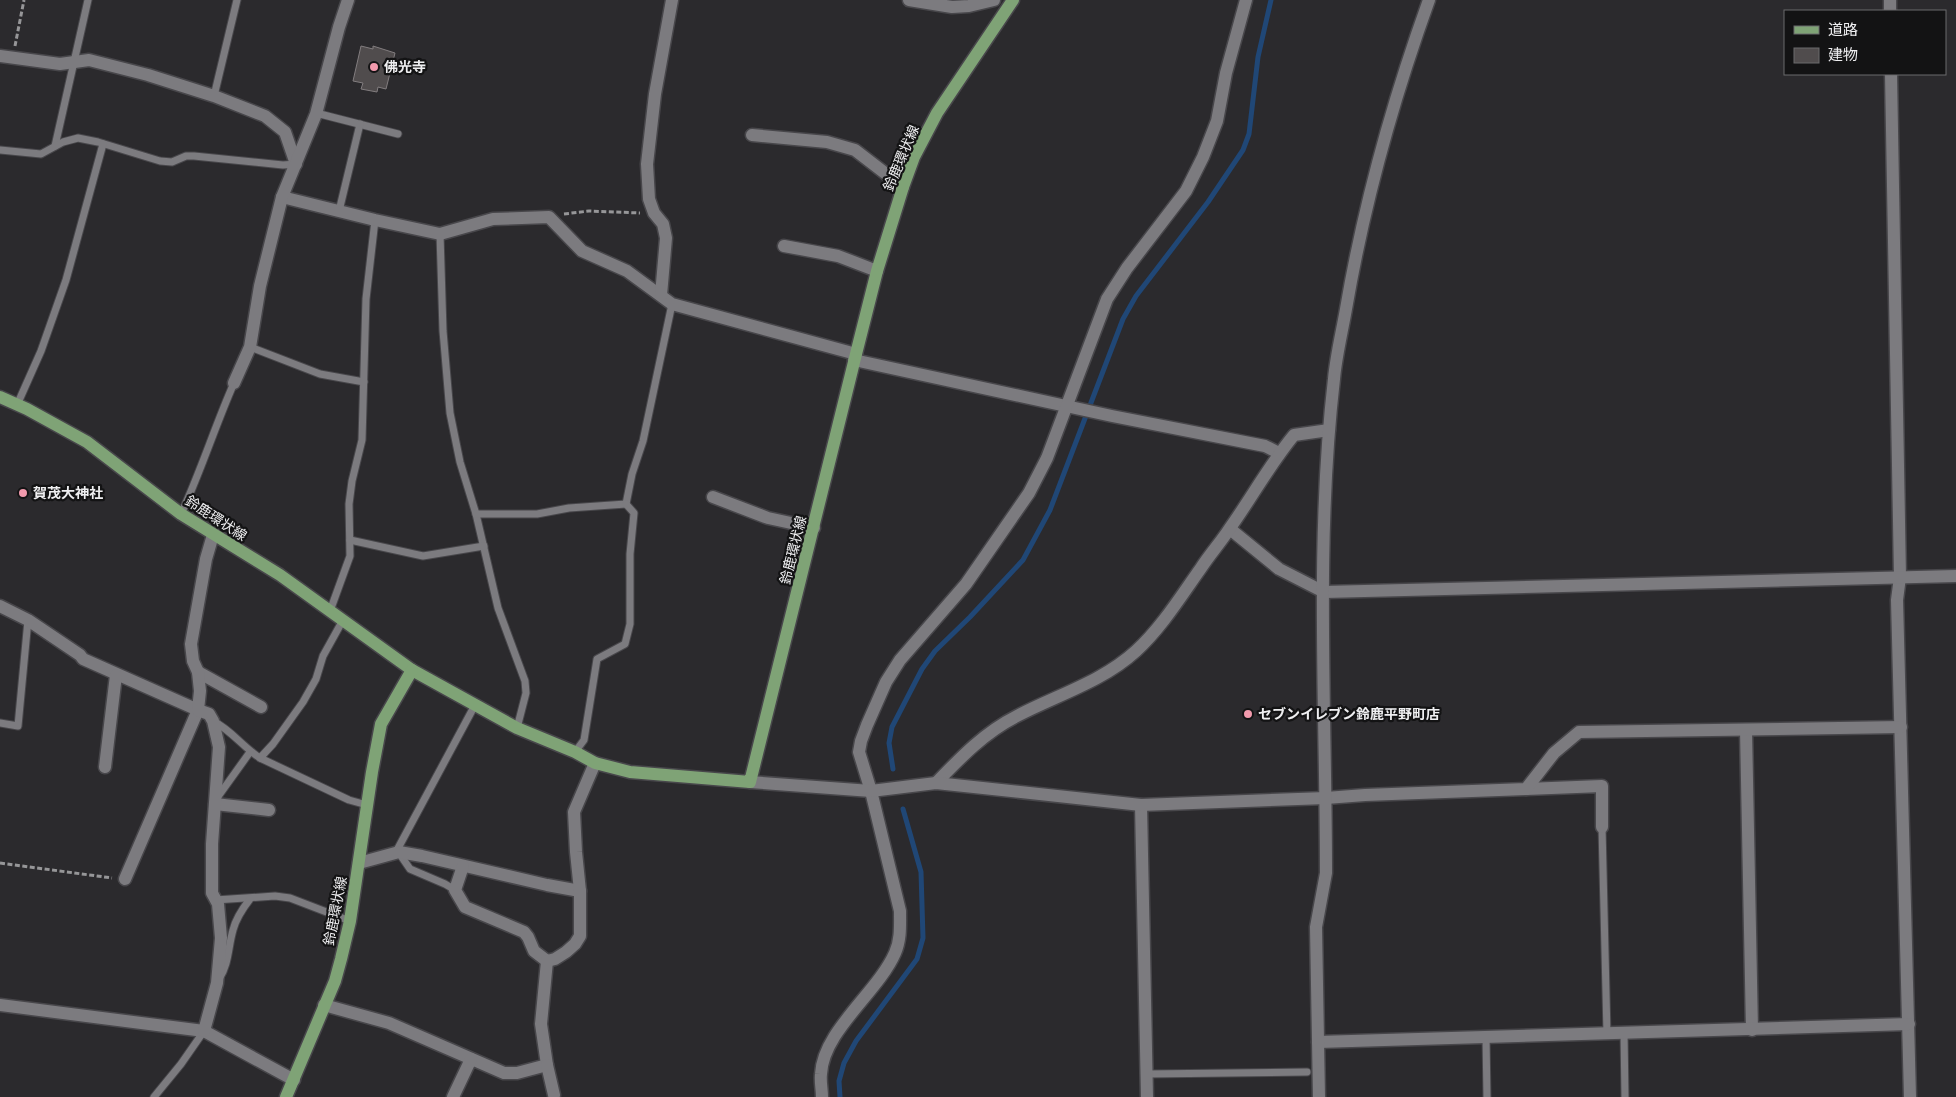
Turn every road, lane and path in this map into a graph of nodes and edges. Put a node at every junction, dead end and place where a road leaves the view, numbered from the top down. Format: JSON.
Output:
{"nodes":[{"id":1,"x":24,"y":0,"type":"edge"},
{"id":2,"x":88,"y":0,"type":"edge"},
{"id":3,"x":237,"y":0,"type":"edge"},
{"id":4,"x":348,"y":0,"type":"edge"},
{"id":5,"x":672,"y":0,"type":"edge"},
{"id":6,"x":909,"y":0,"type":"edge"},
{"id":7,"x":994,"y":0,"type":"edge"},
{"id":8,"x":1013,"y":0,"type":"edge"},
{"id":9,"x":1246,"y":0,"type":"edge"},
{"id":10,"x":1429,"y":0,"type":"edge"},
{"id":11,"x":6,"y":57,"type":"edge"},
{"id":12,"x":76,"y":61,"type":"junction"},
{"id":13,"x":1891,"y":75,"type":"edge"},
{"id":14,"x":214,"y":96,"type":"junction"},
{"id":15,"x":316,"y":113,"type":"junction"},
{"id":16,"x":360,"y":124,"type":"junction"},
{"id":17,"x":398,"y":134,"type":"dead end"},
{"id":18,"x":752,"y":135,"type":"dead end"},
{"id":19,"x":104,"y":144,"type":"junction"},
{"id":20,"x":55,"y":146,"type":"junction"},
{"id":21,"x":0,"y":150,"type":"edge"},
{"id":22,"x":296,"y":164,"type":"junction"},
{"id":23,"x":903,"y":187,"type":"junction"},
{"id":24,"x":282,"y":197,"type":"junction"},
{"id":25,"x":339,"y":211,"type":"junction"},
{"id":26,"x":654,"y":213,"type":"junction"},
{"id":27,"x":549,"y":217,"type":"junction"},
{"id":28,"x":374,"y":220,"type":"junction"},
{"id":29,"x":440,"y":234,"type":"junction"},
{"id":30,"x":784,"y":246,"type":"dead end"},
{"id":31,"x":878,"y":271,"type":"junction"},
{"id":32,"x":661,"y":295,"type":"junction"},
{"id":33,"x":672,"y":304,"type":"junction"},
{"id":34,"x":250,"y":347,"type":"junction"},
{"id":35,"x":855,"y":357,"type":"junction"},
{"id":36,"x":364,"y":382,"type":"junction"},
{"id":37,"x":234,"y":383,"type":"joint"},
{"id":38,"x":0,"y":398,"type":"edge"},
{"id":39,"x":18,"y":405,"type":"junction"},
{"id":40,"x":1071,"y":407,"type":"junction"},
{"id":41,"x":1329,"y":430,"type":"junction"},
{"id":42,"x":1279,"y":453,"type":"junction"},
{"id":43,"x":713,"y":497,"type":"dead end"},
{"id":44,"x":626,"y":504,"type":"junction"},
{"id":45,"x":181,"y":514,"type":"junction"},
{"id":46,"x":476,"y":514,"type":"junction"},
{"id":47,"x":814,"y":528,"type":"junction"},
{"id":48,"x":1230,"y":530,"type":"junction"},
{"id":49,"x":213,"y":535,"type":"junction"},
{"id":50,"x":350,"y":540,"type":"junction"},
{"id":51,"x":484,"y":546,"type":"junction"},
{"id":52,"x":1956,"y":576,"type":"edge"},
{"id":53,"x":1900,"y":577,"type":"junction"},
{"id":54,"x":1324,"y":592,"type":"junction"},
{"id":55,"x":0,"y":606,"type":"edge"},
{"id":56,"x":330,"y":610,"type":"junction"},
{"id":57,"x":28,"y":620,"type":"junction"},
{"id":58,"x":343,"y":620,"type":"junction"},
{"id":59,"x":412,"y":670,"type":"junction"},
{"id":60,"x":198,"y":672,"type":"junction"},
{"id":61,"x":116,"y":675,"type":"junction"},
{"id":62,"x":475,"y":705,"type":"junction"},
{"id":63,"x":262,"y":707,"type":"dead end"},
{"id":64,"x":198,"y":710,"type":"junction"},
{"id":65,"x":213,"y":721,"type":"junction"},
{"id":66,"x":0,"y":723,"type":"edge"},
{"id":67,"x":1901,"y":727,"type":"junction"},
{"id":68,"x":516,"y":728,"type":"junction"},
{"id":69,"x":1746,"y":730,"type":"junction"},
{"id":70,"x":250,"y":752,"type":"junction"},
{"id":71,"x":575,"y":752,"type":"junction"},
{"id":72,"x":260,"y":758,"type":"junction"},
{"id":73,"x":595,"y":763,"type":"junction"},
{"id":74,"x":105,"y":767,"type":"dead end"},
{"id":75,"x":750,"y":782,"type":"junction"},
{"id":76,"x":936,"y":782,"type":"junction"},
{"id":77,"x":1526,"y":789,"type":"junction"},
{"id":78,"x":871,"y":791,"type":"junction"},
{"id":79,"x":1326,"y":798,"type":"junction"},
{"id":80,"x":215,"y":802,"type":"junction"},
{"id":81,"x":367,"y":805,"type":"junction"},
{"id":82,"x":1141,"y":805,"type":"junction"},
{"id":83,"x":269,"y":810,"type":"dead end"},
{"id":84,"x":1602,"y":827,"type":"joint"},
{"id":85,"x":398,"y":852,"type":"junction"},
{"id":86,"x":0,"y":863,"type":"edge"},
{"id":87,"x":359,"y":863,"type":"junction"},
{"id":88,"x":463,"y":866,"type":"junction"},
{"id":89,"x":125,"y":879,"type":"joint"},
{"id":90,"x":455,"y":890,"type":"junction"},
{"id":91,"x":580,"y":891,"type":"junction"},
{"id":92,"x":250,"y":899,"type":"junction"},
{"id":93,"x":214,"y":900,"type":"junction"},
{"id":94,"x":350,"y":920,"type":"junction"},
{"id":95,"x":547,"y":961,"type":"junction"},
{"id":96,"x":217,"y":983,"type":"junction"},
{"id":97,"x":0,"y":1005,"type":"edge"},
{"id":98,"x":324,"y":1005,"type":"junction"},
{"id":99,"x":1908,"y":1024,"type":"junction"},
{"id":100,"x":1752,"y":1030,"type":"junction"},
{"id":101,"x":204,"y":1031,"type":"junction"},
{"id":102,"x":1624,"y":1033,"type":"junction"},
{"id":103,"x":1607,"y":1034,"type":"junction"},
{"id":104,"x":1486,"y":1038,"type":"junction"},
{"id":105,"x":1318,"y":1042,"type":"junction"},
{"id":106,"x":471,"y":1059,"type":"junction"},
{"id":107,"x":547,"y":1065,"type":"junction"},
{"id":108,"x":1307,"y":1072,"type":"dead end"},
{"id":109,"x":1147,"y":1074,"type":"junction"},
{"id":110,"x":294,"y":1080,"type":"junction"},
{"id":111,"x":554,"y":1095,"type":"dead end"},
{"id":112,"x":154,"y":1097,"type":"edge"},
{"id":113,"x":286,"y":1097,"type":"edge"},
{"id":114,"x":453,"y":1097,"type":"edge"},
{"id":115,"x":822,"y":1097,"type":"edge"},
{"id":116,"x":1147,"y":1097,"type":"edge"},
{"id":117,"x":1319,"y":1097,"type":"edge"},
{"id":118,"x":1487,"y":1097,"type":"edge"},
{"id":119,"x":1625,"y":1097,"type":"edge"},
{"id":120,"x":1910,"y":1097,"type":"edge"}],
"edges":[{"from":1,"to":11,"type":"path"},
{"from":2,"to":12,"type":"lane"},
{"from":3,"to":14,"type":"lane"},
{"from":4,"to":15,"type":"street"},
{"from":5,"to":26,"type":"street"},
{"from":6,"to":7,"type":"street"},
{"from":8,"to":23,"type":"main road","name":"鈴鹿環状線"},
{"from":9,"to":40,"type":"street"},
{"from":10,"to":41,"type":"street"},
{"from":11,"to":12,"type":"street"},
{"from":12,"to":14,"type":"street"},
{"from":12,"to":20,"type":"lane"},
{"from":13,"to":53,"type":"street"},
{"from":14,"to":22,"type":"street"},
{"from":15,"to":16,"type":"lane"},
{"from":15,"to":22,"type":"street"},
{"from":16,"to":17,"type":"lane"},
{"from":16,"to":25,"type":"lane"},
{"from":18,"to":23,"type":"street"},
{"from":19,"to":20,"type":"lane"},
{"from":19,"to":22,"type":"lane"},
{"from":19,"to":39,"type":"lane"},
{"from":20,"to":21,"type":"lane"},
{"from":22,"to":24,"type":"street"},
{"from":23,"to":31,"type":"main road","name":"鈴鹿環状線"},
{"from":24,"to":25,"type":"street"},
{"from":24,"to":34,"type":"street"},
{"from":25,"to":28,"type":"street"},
{"from":26,"to":27,"type":"path"},
{"from":26,"to":32,"type":"street"},
{"from":27,"to":29,"type":"street"},
{"from":27,"to":32,"type":"street"},
{"from":28,"to":29,"type":"street"},
{"from":28,"to":36,"type":"lane"},
{"from":29,"to":46,"type":"lane"},
{"from":30,"to":31,"type":"street"},
{"from":31,"to":35,"type":"main road","name":"鈴鹿環状線"},
{"from":32,"to":33,"type":"street"},
{"from":33,"to":35,"type":"street"},
{"from":33,"to":44,"type":"lane"},
{"from":34,"to":36,"type":"lane"},
{"from":34,"to":37,"type":"street"},
{"from":35,"to":40,"type":"street"},
{"from":35,"to":47,"type":"main road","name":"鈴鹿環状線"},
{"from":36,"to":50,"type":"lane"},
{"from":37,"to":45,"type":"lane"},
{"from":38,"to":39,"type":"main road","name":"鈴鹿環状線"},
{"from":39,"to":45,"type":"main road","name":"鈴鹿環状線"},
{"from":40,"to":42,"type":"street"},
{"from":40,"to":78,"type":"street"},
{"from":41,"to":42,"type":"street"},
{"from":41,"to":54,"type":"street"},
{"from":42,"to":48,"type":"street"},
{"from":43,"to":47,"type":"street"},
{"from":44,"to":46,"type":"lane"},
{"from":44,"to":71,"type":"lane"},
{"from":45,"to":49,"type":"main road","name":"鈴鹿環状線"},
{"from":46,"to":51,"type":"lane"},
{"from":47,"to":75,"type":"main road","name":"鈴鹿環状線"},
{"from":48,"to":54,"type":"street"},
{"from":48,"to":76,"type":"street"},
{"from":49,"to":56,"type":"main road","name":"鈴鹿環状線"},
{"from":49,"to":60,"type":"street"},
{"from":50,"to":51,"type":"lane"},
{"from":50,"to":56,"type":"lane"},
{"from":51,"to":68,"type":"lane"},
{"from":52,"to":53,"type":"street"},
{"from":53,"to":54,"type":"street"},
{"from":53,"to":67,"type":"street"},
{"from":54,"to":79,"type":"street"},
{"from":55,"to":57,"type":"street"},
{"from":56,"to":58,"type":"main road","name":"鈴鹿環状線"},
{"from":57,"to":61,"type":"street"},
{"from":57,"to":66,"type":"lane"},
{"from":58,"to":59,"type":"main road","name":"鈴鹿環状線"},
{"from":58,"to":72,"type":"lane"},
{"from":59,"to":62,"type":"main road","name":"鈴鹿環状線"},
{"from":59,"to":81,"type":"main road","name":"鈴鹿環状線"},
{"from":60,"to":63,"type":"street"},
{"from":60,"to":64,"type":"street"},
{"from":61,"to":64,"type":"street"},
{"from":61,"to":74,"type":"street"},
{"from":62,"to":68,"type":"main road","name":"鈴鹿環状線"},
{"from":62,"to":85,"type":"lane"},
{"from":64,"to":65,"type":"street"},
{"from":64,"to":89,"type":"street"},
{"from":65,"to":70,"type":"lane"},
{"from":65,"to":80,"type":"street"},
{"from":67,"to":69,"type":"street"},
{"from":67,"to":99,"type":"street"},
{"from":68,"to":71,"type":"main road","name":"鈴鹿環状線"},
{"from":69,"to":77,"type":"street"},
{"from":69,"to":100,"type":"street"},
{"from":70,"to":72,"type":"lane"},
{"from":70,"to":80,"type":"lane"},
{"from":71,"to":73,"type":"main road","name":"鈴鹿環状線"},
{"from":72,"to":81,"type":"lane"},
{"from":73,"to":75,"type":"main road","name":"鈴鹿環状線"},
{"from":73,"to":91,"type":"street"},
{"from":75,"to":78,"type":"street"},
{"from":76,"to":78,"type":"street"},
{"from":76,"to":82,"type":"street"},
{"from":77,"to":79,"type":"street"},
{"from":77,"to":84,"type":"street"},
{"from":78,"to":115,"type":"street"},
{"from":79,"to":82,"type":"street"},
{"from":79,"to":105,"type":"street"},
{"from":80,"to":83,"type":"street"},
{"from":80,"to":93,"type":"street"},
{"from":81,"to":87,"type":"main road","name":"鈴鹿環状線"},
{"from":82,"to":109,"type":"street"},
{"from":84,"to":103,"type":"lane"},
{"from":85,"to":87,"type":"street"},
{"from":85,"to":88,"type":"street"},
{"from":85,"to":90,"type":"lane"},
{"from":86,"to":89,"type":"path"},
{"from":87,"to":94,"type":"main road","name":"鈴鹿環状線"},
{"from":88,"to":90,"type":"street"},
{"from":88,"to":91,"type":"street"},
{"from":90,"to":95,"type":"street"},
{"from":91,"to":95,"type":"street"},
{"from":92,"to":93,"type":"lane"},
{"from":92,"to":94,"type":"lane"},
{"from":92,"to":96,"type":"lane"},
{"from":93,"to":96,"type":"street"},
{"from":94,"to":98,"type":"main road","name":"鈴鹿環状線"},
{"from":95,"to":107,"type":"street"},
{"from":96,"to":101,"type":"street"},
{"from":97,"to":101,"type":"street"},
{"from":98,"to":106,"type":"street"},
{"from":98,"to":110,"type":"main road","name":"鈴鹿環状線"},
{"from":99,"to":100,"type":"street"},
{"from":99,"to":120,"type":"street"},
{"from":100,"to":102,"type":"street"},
{"from":101,"to":110,"type":"street"},
{"from":101,"to":112,"type":"lane"},
{"from":102,"to":103,"type":"street"},
{"from":102,"to":119,"type":"lane"},
{"from":103,"to":104,"type":"street"},
{"from":104,"to":105,"type":"street"},
{"from":104,"to":118,"type":"lane"},
{"from":105,"to":117,"type":"street"},
{"from":106,"to":107,"type":"street"},
{"from":106,"to":114,"type":"street"},
{"from":107,"to":111,"type":"street"},
{"from":108,"to":109,"type":"lane"},
{"from":109,"to":116,"type":"street"},
{"from":110,"to":113,"type":"main road","name":"鈴鹿環状線"}]}
